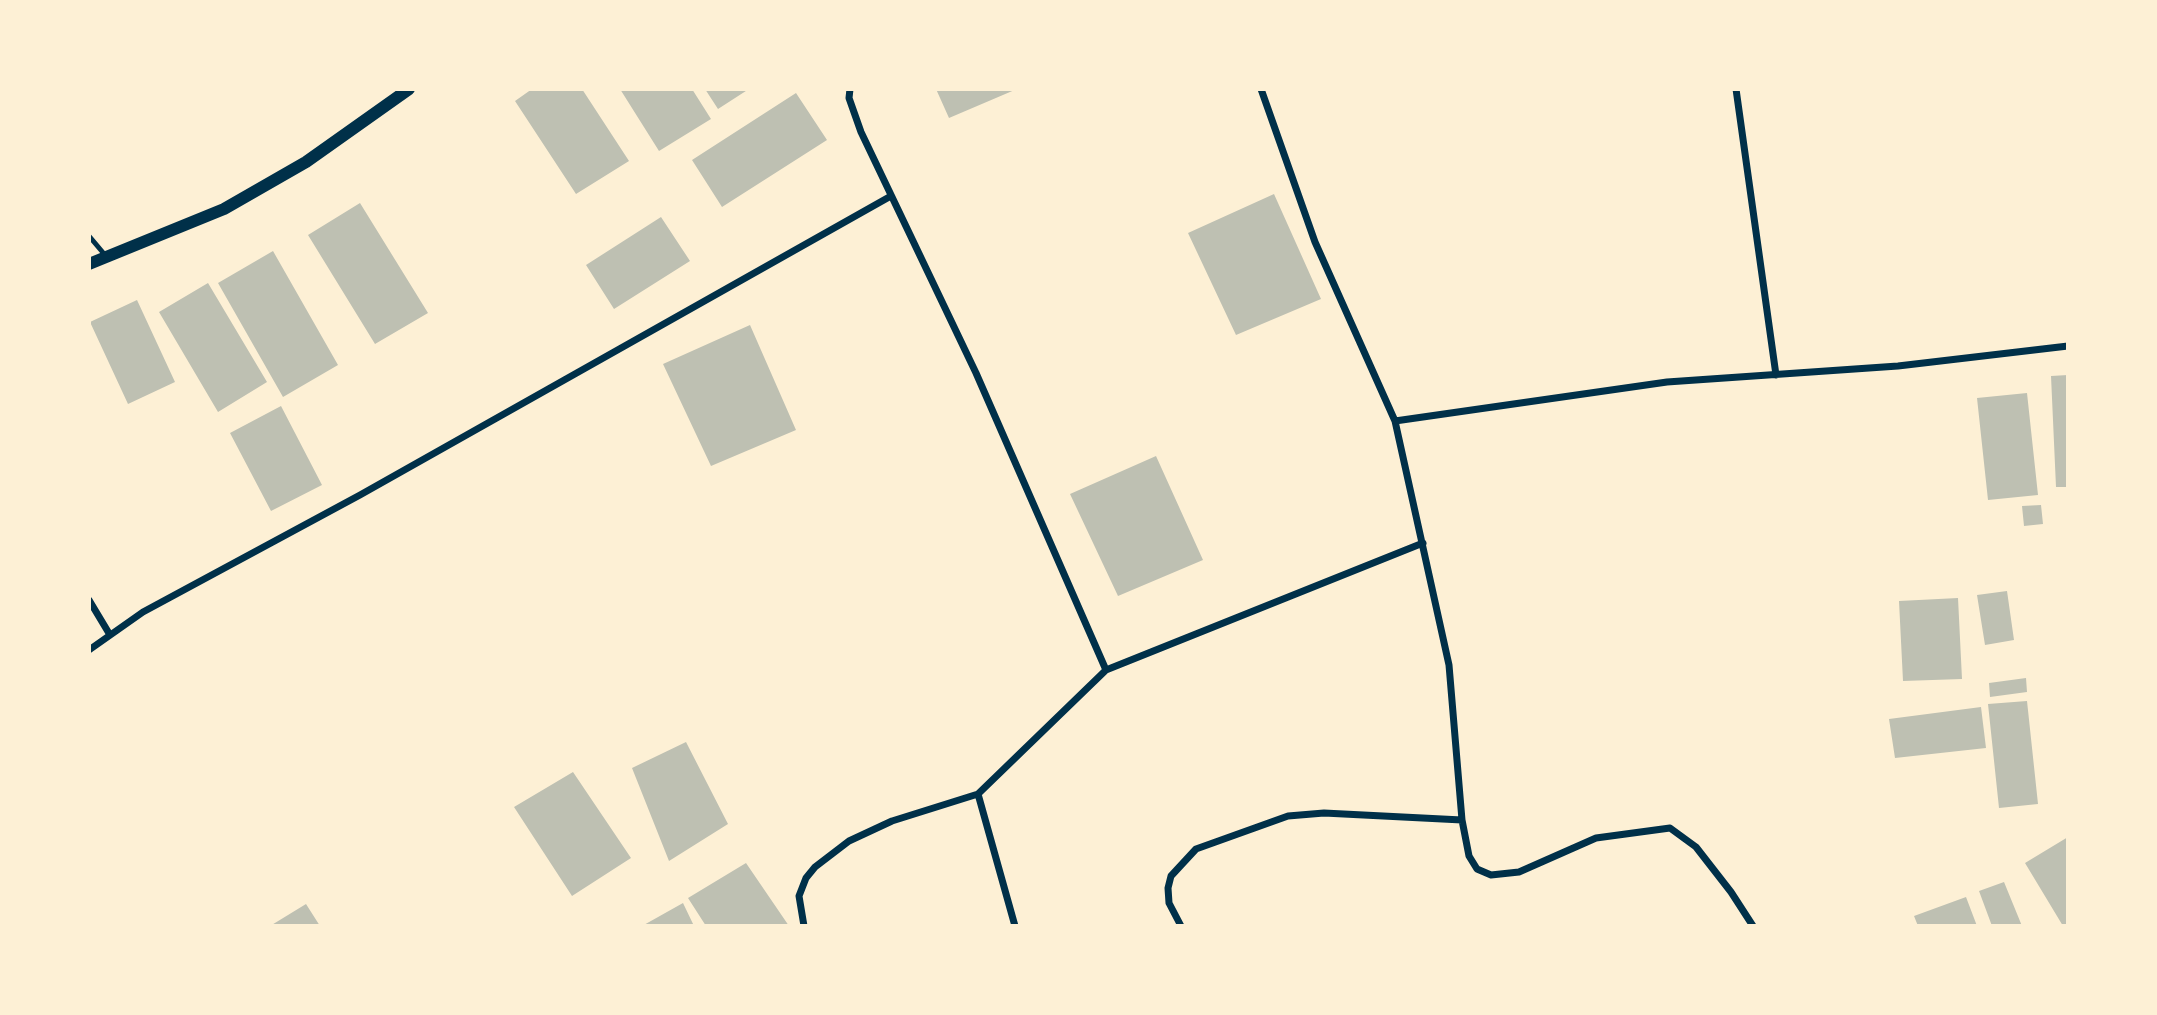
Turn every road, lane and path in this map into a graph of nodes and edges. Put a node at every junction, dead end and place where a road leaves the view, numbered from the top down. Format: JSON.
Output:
{"nodes":[{"id":1,"x":409,"y":89,"type":"edge"},
{"id":2,"x":850,"y":89,"type":"edge"},
{"id":3,"x":1261,"y":89,"type":"edge"},
{"id":4,"x":1736,"y":89,"type":"edge"},
{"id":5,"x":891,"y":196,"type":"junction"},
{"id":6,"x":89,"y":236,"type":"edge"},
{"id":7,"x":107,"y":257,"type":"junction"},
{"id":8,"x":89,"y":264,"type":"edge"},
{"id":9,"x":2068,"y":346,"type":"edge"},
{"id":10,"x":1776,"y":375,"type":"junction"},
{"id":11,"x":1395,"y":421,"type":"junction"},
{"id":12,"x":1423,"y":543,"type":"junction"},
{"id":13,"x":89,"y":600,"type":"edge"},
{"id":14,"x":110,"y":635,"type":"junction"},
{"id":15,"x":89,"y":650,"type":"edge"},
{"id":16,"x":1106,"y":670,"type":"junction"},
{"id":17,"x":978,"y":794,"type":"junction"},
{"id":18,"x":1462,"y":820,"type":"junction"},
{"id":19,"x":804,"y":926,"type":"edge"},
{"id":20,"x":1015,"y":926,"type":"edge"},
{"id":21,"x":1181,"y":926,"type":"edge"},
{"id":22,"x":1753,"y":926,"type":"edge"}],
"edges":[{"from":1,"to":7,"type":"street"},
{"from":2,"to":5,"type":"street"},
{"from":3,"to":11,"type":"street"},
{"from":4,"to":10,"type":"street"},
{"from":5,"to":14,"type":"street"},
{"from":5,"to":16,"type":"street"},
{"from":6,"to":7,"type":"lane"},
{"from":7,"to":8,"type":"street"},
{"from":9,"to":10,"type":"street"},
{"from":10,"to":11,"type":"street"},
{"from":11,"to":12,"type":"street"},
{"from":12,"to":16,"type":"street"},
{"from":12,"to":18,"type":"street"},
{"from":13,"to":14,"type":"street"},
{"from":14,"to":15,"type":"street"},
{"from":16,"to":17,"type":"street"},
{"from":17,"to":19,"type":"street"},
{"from":17,"to":20,"type":"street"},
{"from":18,"to":21,"type":"street"},
{"from":18,"to":22,"type":"street"}]}
